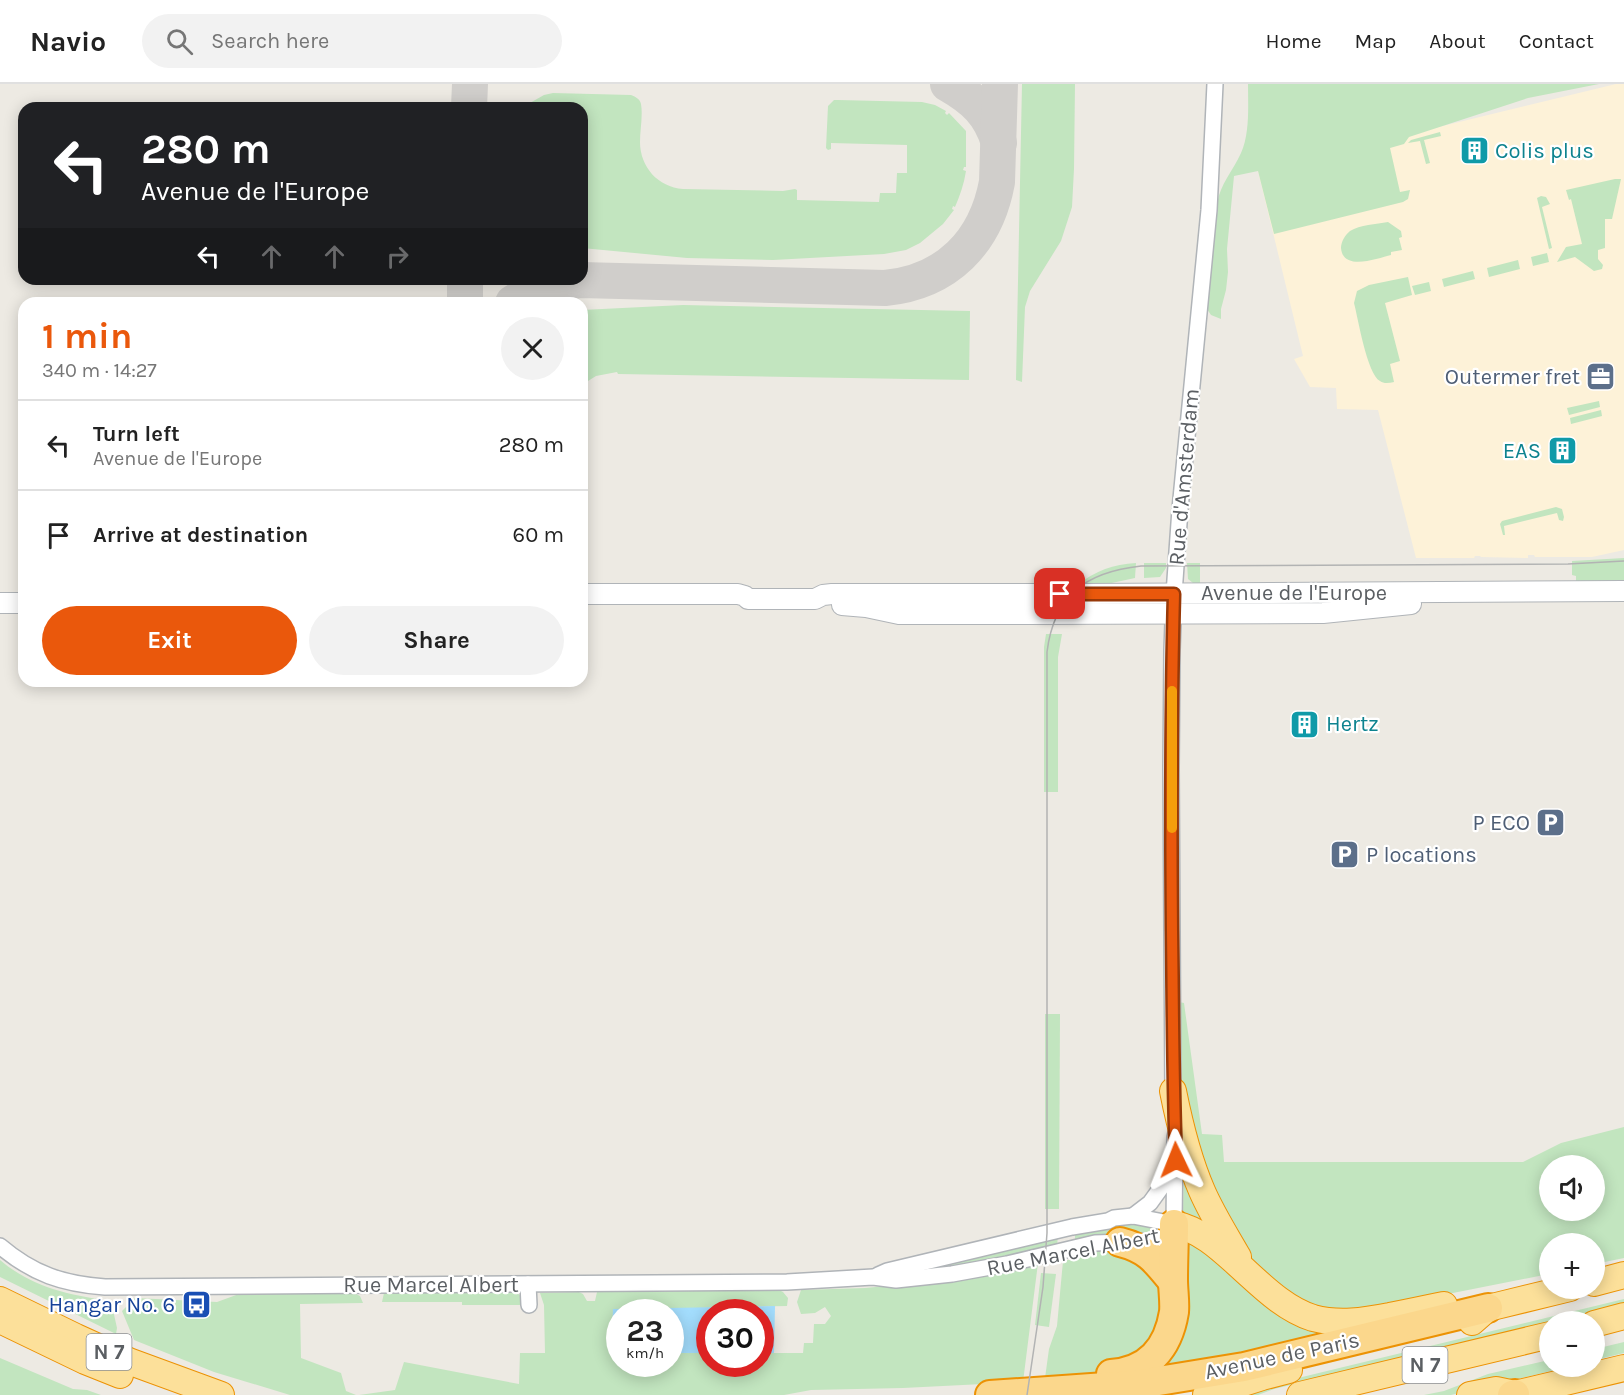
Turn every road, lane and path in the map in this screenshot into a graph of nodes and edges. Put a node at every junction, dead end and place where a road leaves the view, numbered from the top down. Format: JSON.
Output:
{"nodes":[{"id":1,"x":1215,"y":84,"type":"edge"},
{"id":2,"x":1624,"y":591,"type":"edge"},
{"id":3,"x":588,"y":594,"type":"edge"},
{"id":4,"x":1042,"y":594,"type":"junction"},
{"id":5,"x":1174,"y":594,"type":"junction"},
{"id":6,"x":748,"y":599,"type":"junction"},
{"id":7,"x":815,"y":599,"type":"junction"},
{"id":8,"x":0,"y":603,"type":"edge"},
{"id":9,"x":18,"y":603,"type":"edge"},
{"id":10,"x":1624,"y":603,"type":"edge"},
{"id":11,"x":588,"y":606,"type":"edge"},
{"id":12,"x":1042,"y":614,"type":"junction"},
{"id":13,"x":1173,"y":614,"type":"junction"},
{"id":14,"x":1173,"y":1091,"type":"junction"},
{"id":15,"x":1176,"y":1160,"type":"junction"},
{"id":16,"x":1133,"y":1216,"type":"junction"},
{"id":17,"x":1174,"y":1224,"type":"junction"},
{"id":18,"x":1120,"y":1242,"type":"junction"},
{"id":19,"x":0,"y":1246,"type":"edge"},
{"id":20,"x":1247,"y":1273,"type":"junction"},
{"id":21,"x":1624,"y":1275,"type":"edge"},
{"id":22,"x":873,"y":1277,"type":"junction"},
{"id":23,"x":1605,"y":1280,"type":"edge"},
{"id":24,"x":1173,"y":1282,"type":"junction"},
{"id":25,"x":528,"y":1284,"type":"junction"},
{"id":26,"x":1539,"y":1296,"type":"edge"},
{"id":27,"x":0,"y":1300,"type":"edge"},
{"id":28,"x":529,"y":1305,"type":"dead end"},
{"id":29,"x":1488,"y":1308,"type":"junction"},
{"id":30,"x":1624,"y":1316,"type":"edge"},
{"id":31,"x":0,"y":1320,"type":"edge"},
{"id":32,"x":1605,"y":1321,"type":"edge"},
{"id":33,"x":1624,"y":1334,"type":"edge"},
{"id":34,"x":0,"y":1338,"type":"edge"},
{"id":35,"x":1539,"y":1338,"type":"edge"},
{"id":36,"x":1605,"y":1338,"type":"edge"},
{"id":37,"x":1539,"y":1355,"type":"edge"},
{"id":38,"x":1624,"y":1368,"type":"edge"},
{"id":39,"x":1002,"y":1394,"type":"edge"},
{"id":40,"x":125,"y":1395,"type":"edge"},
{"id":41,"x":172,"y":1395,"type":"edge"},
{"id":42,"x":221,"y":1395,"type":"edge"},
{"id":43,"x":1206,"y":1395,"type":"edge"},
{"id":44,"x":1300,"y":1395,"type":"edge"},
{"id":45,"x":1376,"y":1395,"type":"edge"},
{"id":46,"x":1470,"y":1395,"type":"edge"},
{"id":47,"x":1513,"y":1395,"type":"edge"}],
"edges":[{"from":1,"to":5,"type":"street","name":"Rue d'Amsterdam"},
{"from":2,"to":5,"type":"street","name":"Avenue de l'Europe"},
{"from":3,"to":6,"type":"street","name":"Avenue de l'Europe"},
{"from":4,"to":5,"type":"street","name":"Avenue de l'Europe"},
{"from":4,"to":7,"type":"street","name":"Avenue de l'Europe"},
{"from":4,"to":12,"type":"street"},
{"from":5,"to":13,"type":"street","name":"Rue d'Amsterdam"},
{"from":6,"to":7,"type":"street","name":"Avenue de l'Europe"},
{"from":6,"to":11,"type":"street","name":"Avenue de l'Europe"},
{"from":7,"to":12,"type":"street","name":"Avenue de l'Europe"},
{"from":8,"to":9,"type":"street"},
{"from":10,"to":13,"type":"street","name":"Avenue de l'Europe"},
{"from":12,"to":13,"type":"street","name":"Avenue de l'Europe"},
{"from":13,"to":14,"type":"street","name":"Rue d'Amsterdam"},
{"from":14,"to":15,"type":"street","name":"Rue d'Amsterdam"},
{"from":14,"to":20,"type":"highway"},
{"from":15,"to":16,"type":"street"},
{"from":15,"to":17,"type":"street","name":"Rue d'Amsterdam"},
{"from":16,"to":17,"type":"street","name":"Rue Marcel Albert"},
{"from":16,"to":22,"type":"street","name":"Rue Marcel Albert"},
{"from":17,"to":18,"type":"street","name":"Rue Marcel Albert"},
{"from":17,"to":20,"type":"highway"},
{"from":17,"to":24,"type":"highway"},
{"from":18,"to":22,"type":"street","name":"Rue Marcel Albert"},
{"from":18,"to":24,"type":"highway"},
{"from":19,"to":25,"type":"street","name":"Rue Marcel Albert"},
{"from":20,"to":29,"type":"highway"},
{"from":21,"to":23,"type":"highway"},
{"from":22,"to":25,"type":"street","name":"Rue Marcel Albert"},
{"from":24,"to":39,"type":"highway"},
{"from":25,"to":28,"type":"street"},
{"from":26,"to":29,"type":"highway","name":"Avenue de Paris"},
{"from":27,"to":42,"type":"highway","number":"N 7"},
{"from":29,"to":39,"type":"highway","name":"Avenue de Paris"},
{"from":29,"to":43,"type":"highway"},
{"from":30,"to":32,"type":"highway"},
{"from":31,"to":41,"type":"highway","number":"N 7"},
{"from":33,"to":36,"type":"highway"},
{"from":34,"to":40,"type":"highway"},
{"from":35,"to":44,"type":"highway","number":"N 7"},
{"from":37,"to":45,"type":"highway","number":"N 7"},
{"from":38,"to":47,"type":"highway"},
{"from":46,"to":47,"type":"highway"}]}
